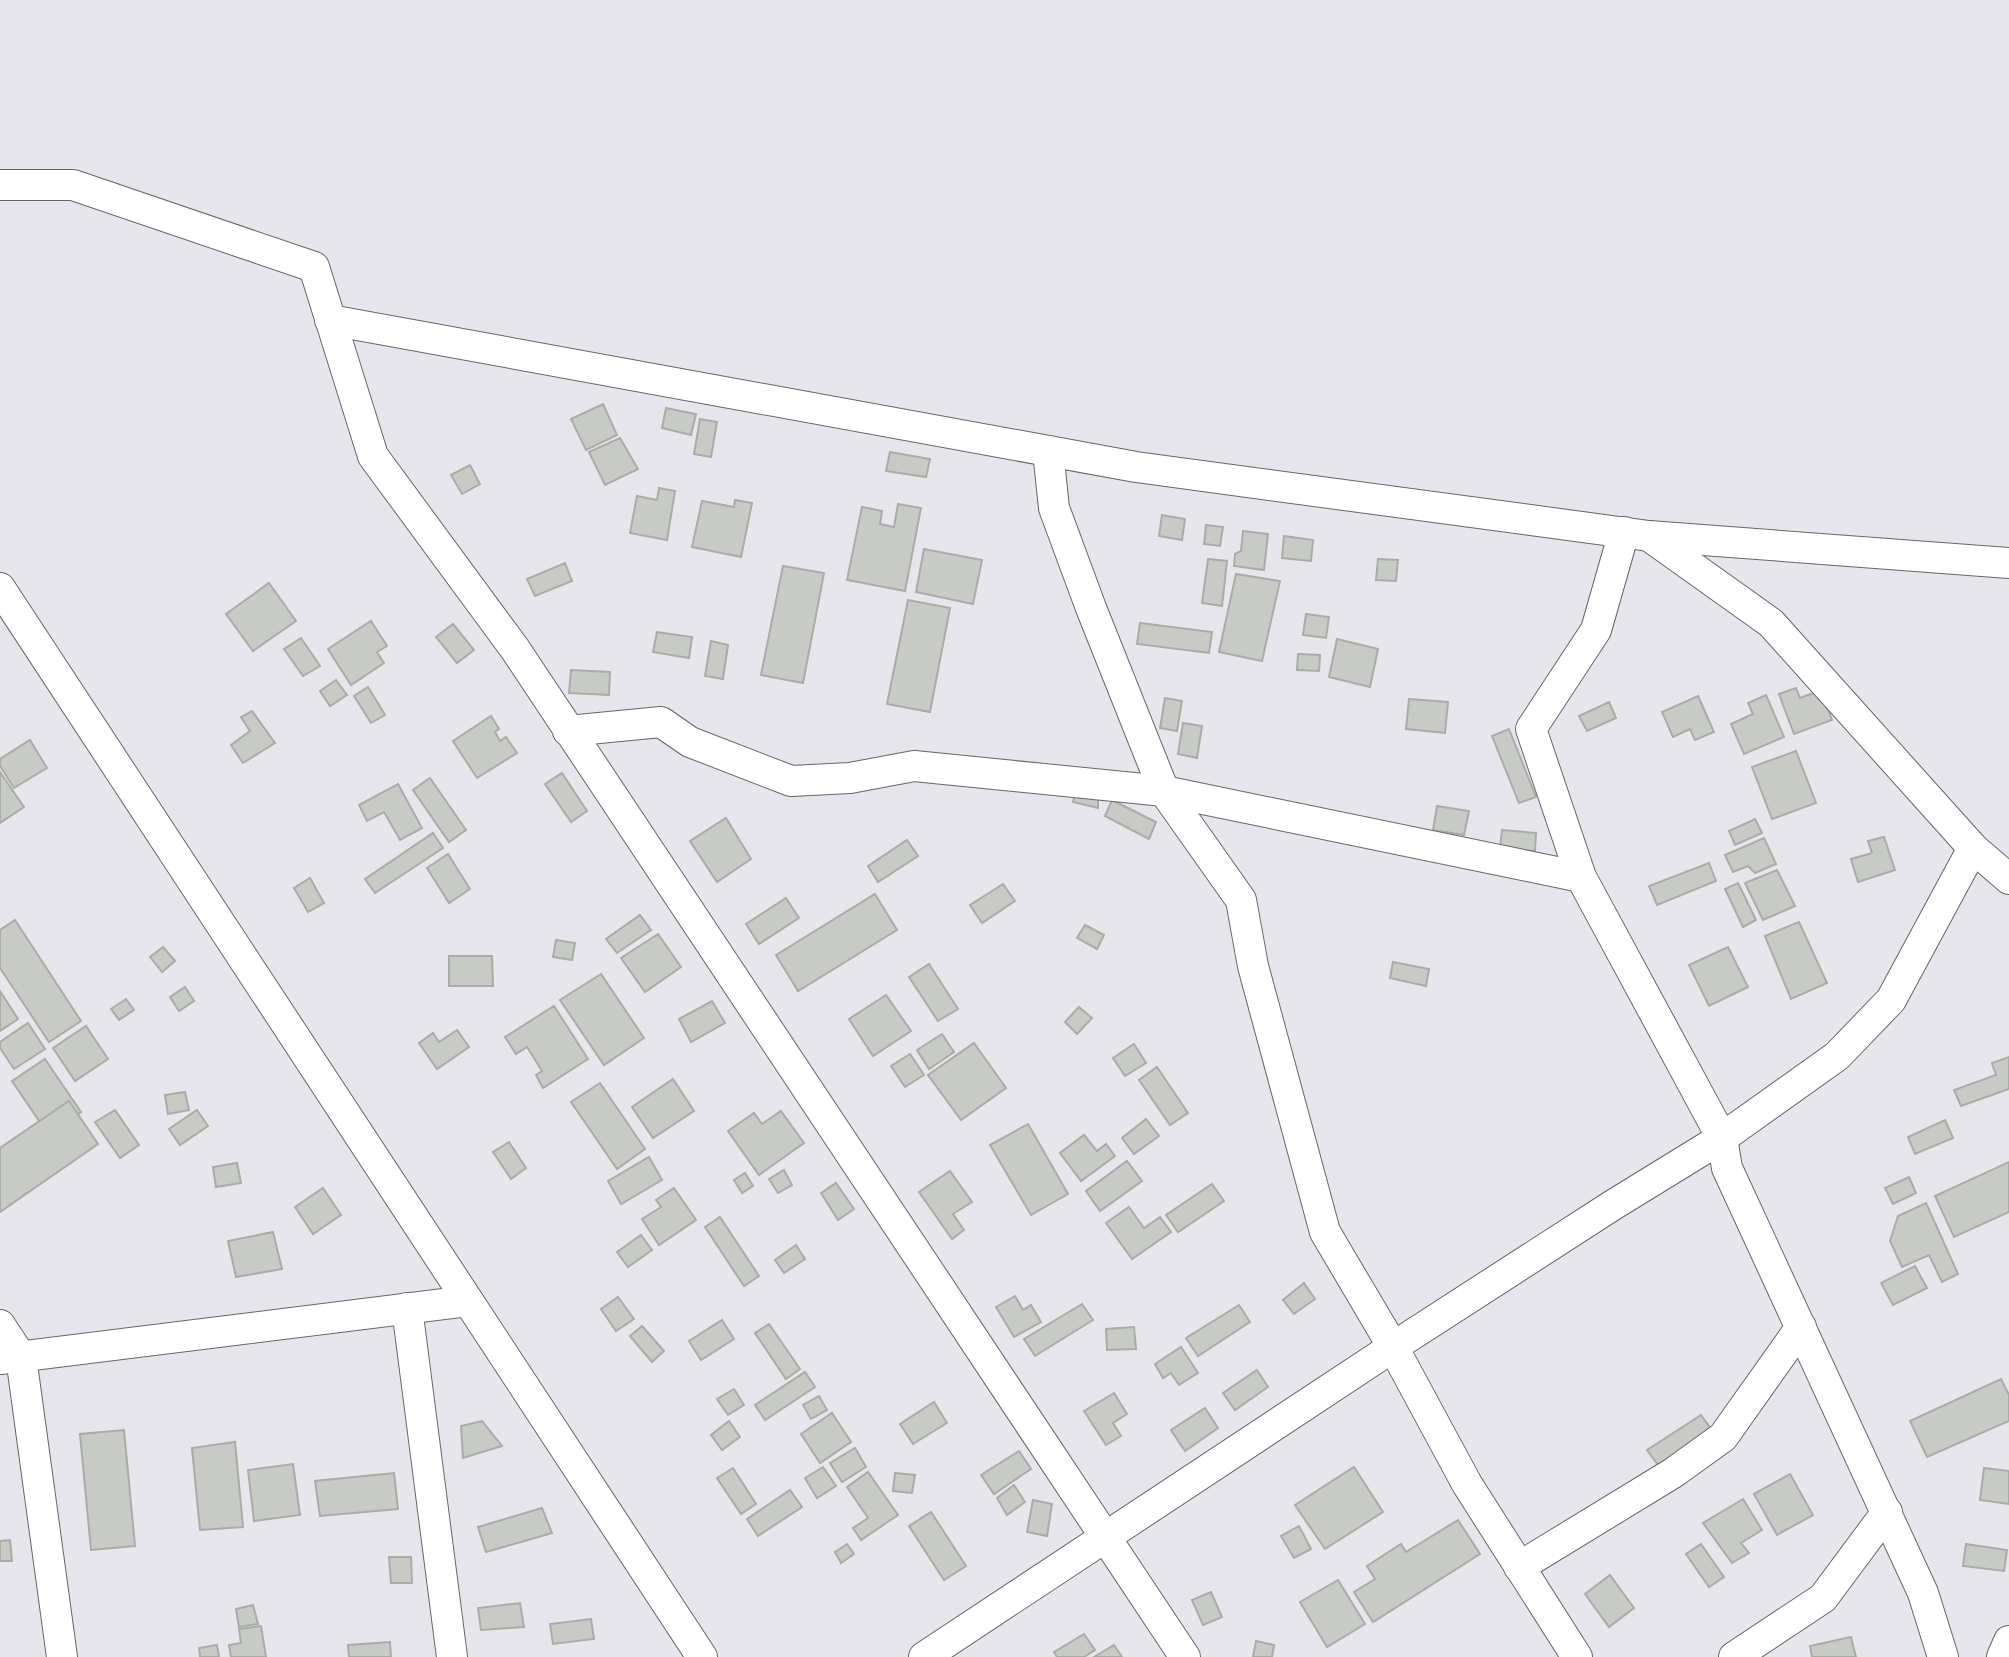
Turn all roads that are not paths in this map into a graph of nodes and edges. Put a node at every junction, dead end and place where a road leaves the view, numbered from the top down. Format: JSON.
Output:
{"nodes":[{"id":1,"x":0,"y":186,"type":"edge"},
{"id":2,"x":330,"y":320,"type":"junction"},
{"id":3,"x":1048,"y":452,"type":"junction"},
{"id":4,"x":1636,"y":534,"type":"junction"},
{"id":5,"x":2009,"y":563,"type":"edge"},
{"id":6,"x":0,"y":588,"type":"edge"},
{"id":7,"x":568,"y":731,"type":"junction"},
{"id":8,"x":1164,"y":791,"type":"junction"},
{"id":9,"x":1973,"y":848,"type":"junction"},
{"id":10,"x":1581,"y":877,"type":"junction"},
{"id":11,"x":2009,"y":878,"type":"edge"},
{"id":12,"x":1722,"y":1138,"type":"junction"},
{"id":13,"x":468,"y":1301,"type":"junction"},
{"id":14,"x":407,"y":1308,"type":"junction"},
{"id":15,"x":0,"y":1325,"type":"edge"},
{"id":16,"x":1801,"y":1327,"type":"junction"},
{"id":17,"x":1393,"y":1347,"type":"junction"},
{"id":18,"x":10,"y":1358,"type":"edge"},
{"id":19,"x":1887,"y":1512,"type":"junction"},
{"id":20,"x":1105,"y":1537,"type":"junction"},
{"id":21,"x":1519,"y":1567,"type":"junction"},
{"id":22,"x":2009,"y":1641,"type":"edge"},
{"id":23,"x":62,"y":1657,"type":"edge"},
{"id":24,"x":452,"y":1657,"type":"edge"},
{"id":25,"x":702,"y":1657,"type":"edge"},
{"id":26,"x":924,"y":1657,"type":"edge"},
{"id":27,"x":1185,"y":1657,"type":"edge"},
{"id":28,"x":1577,"y":1657,"type":"edge"},
{"id":29,"x":1734,"y":1657,"type":"edge"},
{"id":30,"x":1943,"y":1657,"type":"edge"},
{"id":31,"x":2002,"y":1657,"type":"edge"}],
"edges":[{"from":1,"to":2,"type":"street"},
{"from":2,"to":3,"type":"street"},
{"from":2,"to":7,"type":"street"},
{"from":3,"to":4,"type":"street"},
{"from":3,"to":8,"type":"street"},
{"from":4,"to":5,"type":"street"},
{"from":4,"to":9,"type":"street"},
{"from":4,"to":10,"type":"street"},
{"from":6,"to":13,"type":"street"},
{"from":7,"to":8,"type":"street"},
{"from":7,"to":20,"type":"street"},
{"from":8,"to":10,"type":"street"},
{"from":8,"to":17,"type":"street"},
{"from":9,"to":11,"type":"street"},
{"from":9,"to":12,"type":"street"},
{"from":10,"to":12,"type":"street"},
{"from":12,"to":16,"type":"street"},
{"from":12,"to":17,"type":"street"},
{"from":13,"to":14,"type":"street"},
{"from":13,"to":25,"type":"street"},
{"from":14,"to":18,"type":"street"},
{"from":14,"to":24,"type":"street"},
{"from":15,"to":18,"type":"street"},
{"from":16,"to":19,"type":"street"},
{"from":16,"to":21,"type":"street"},
{"from":17,"to":20,"type":"street"},
{"from":17,"to":21,"type":"street"},
{"from":18,"to":23,"type":"street"},
{"from":19,"to":29,"type":"street"},
{"from":19,"to":30,"type":"street"},
{"from":20,"to":26,"type":"street"},
{"from":20,"to":27,"type":"street"},
{"from":21,"to":28,"type":"street"},
{"from":22,"to":31,"type":"street"}]}
